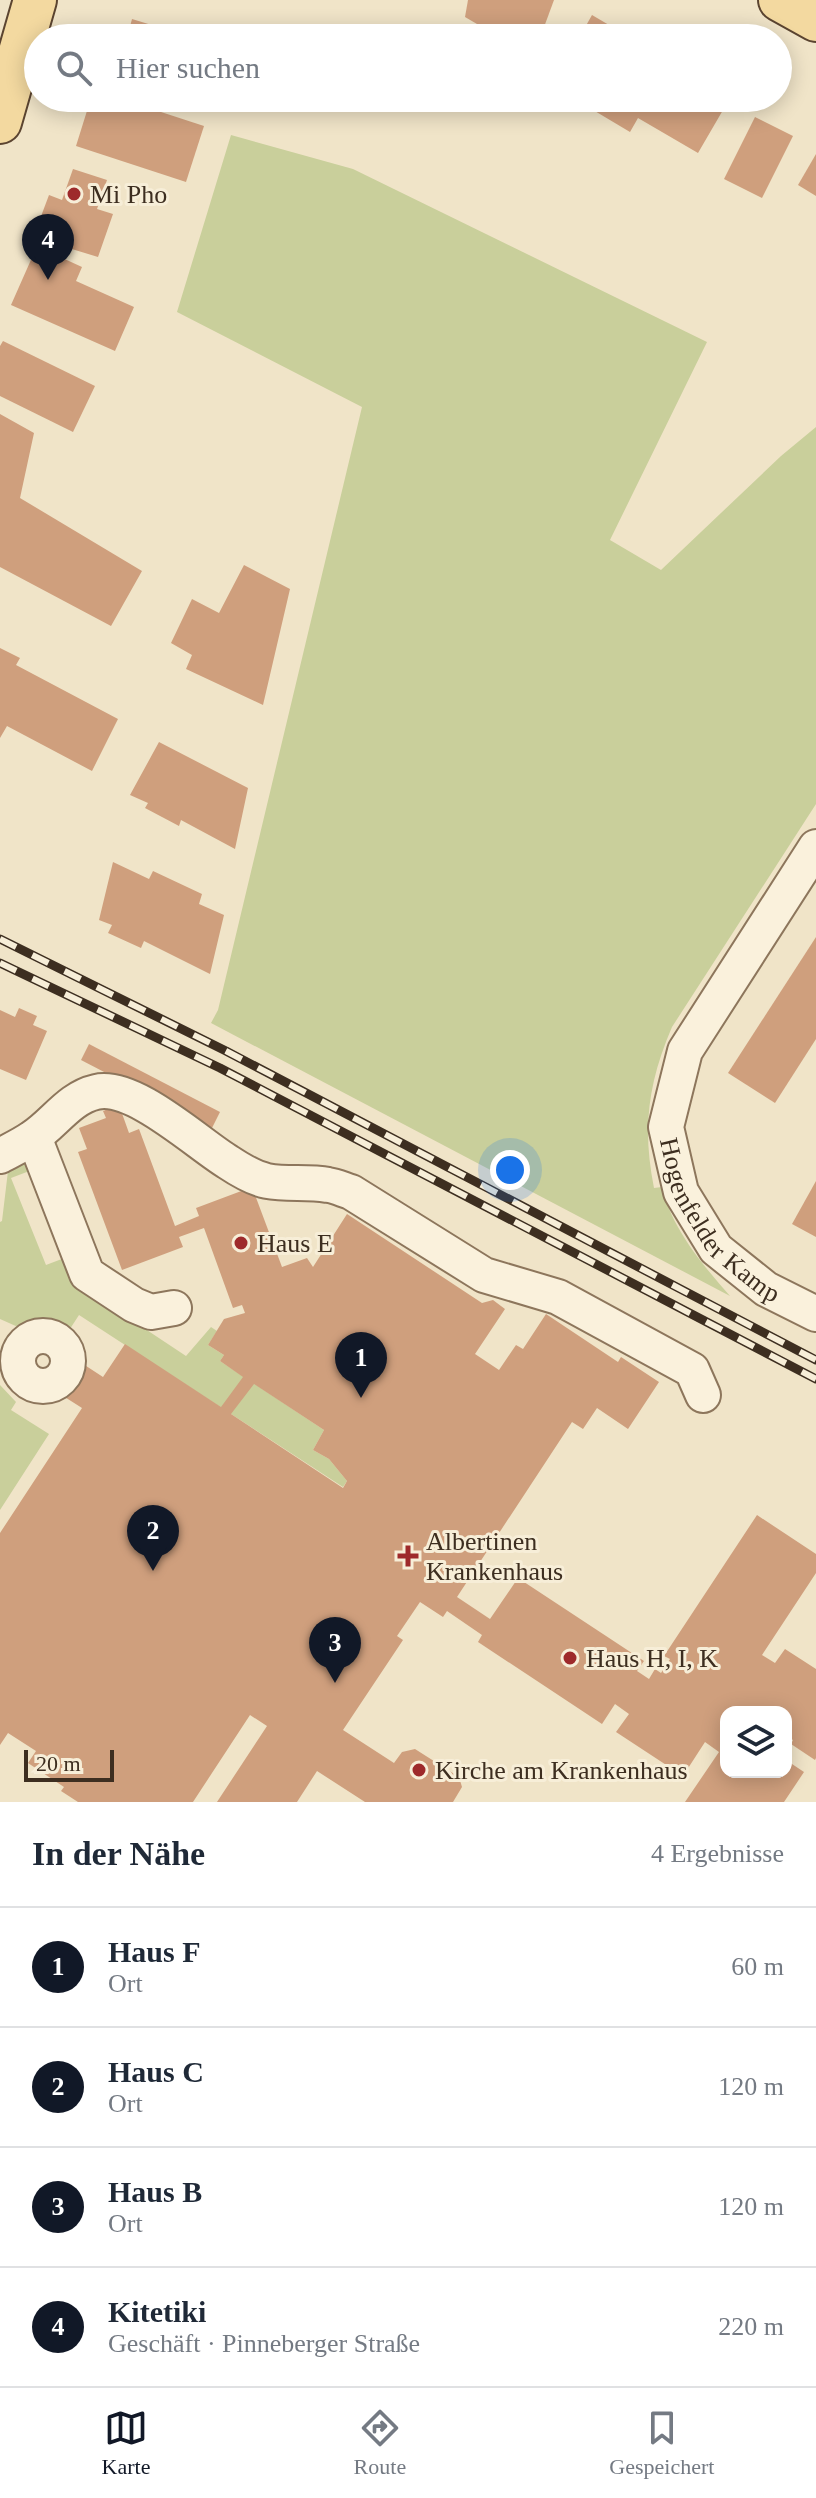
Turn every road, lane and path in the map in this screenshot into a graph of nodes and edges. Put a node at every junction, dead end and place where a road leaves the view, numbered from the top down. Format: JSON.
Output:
{"nodes":[{"id":1,"x":35,"y":0,"type":"edge"},
{"id":2,"x":780,"y":0,"type":"edge"},
{"id":3,"x":816,"y":20,"type":"edge"},
{"id":4,"x":28,"y":24,"type":"edge"},
{"id":5,"x":24,"y":38,"type":"edge"},
{"id":6,"x":0,"y":122,"type":"edge"},
{"id":7,"x":816,"y":847,"type":"edge"},
{"id":8,"x":34,"y":1137,"type":"junction"},
{"id":9,"x":0,"y":1156,"type":"edge"},
{"id":10,"x":174,"y":1308,"type":"dead end"},
{"id":11,"x":816,"y":1314,"type":"edge"},
{"id":12,"x":703,"y":1395,"type":"dead end"}],
"edges":[{"from":1,"to":4,"type":"main road"},
{"from":2,"to":3,"type":"main road"},
{"from":5,"to":6,"type":"main road"},
{"from":7,"to":11,"type":"street","name":"Hogenfelder Kamp"},
{"from":8,"to":9,"type":"street"},
{"from":8,"to":10,"type":"street"},
{"from":8,"to":12,"type":"street"}]}
